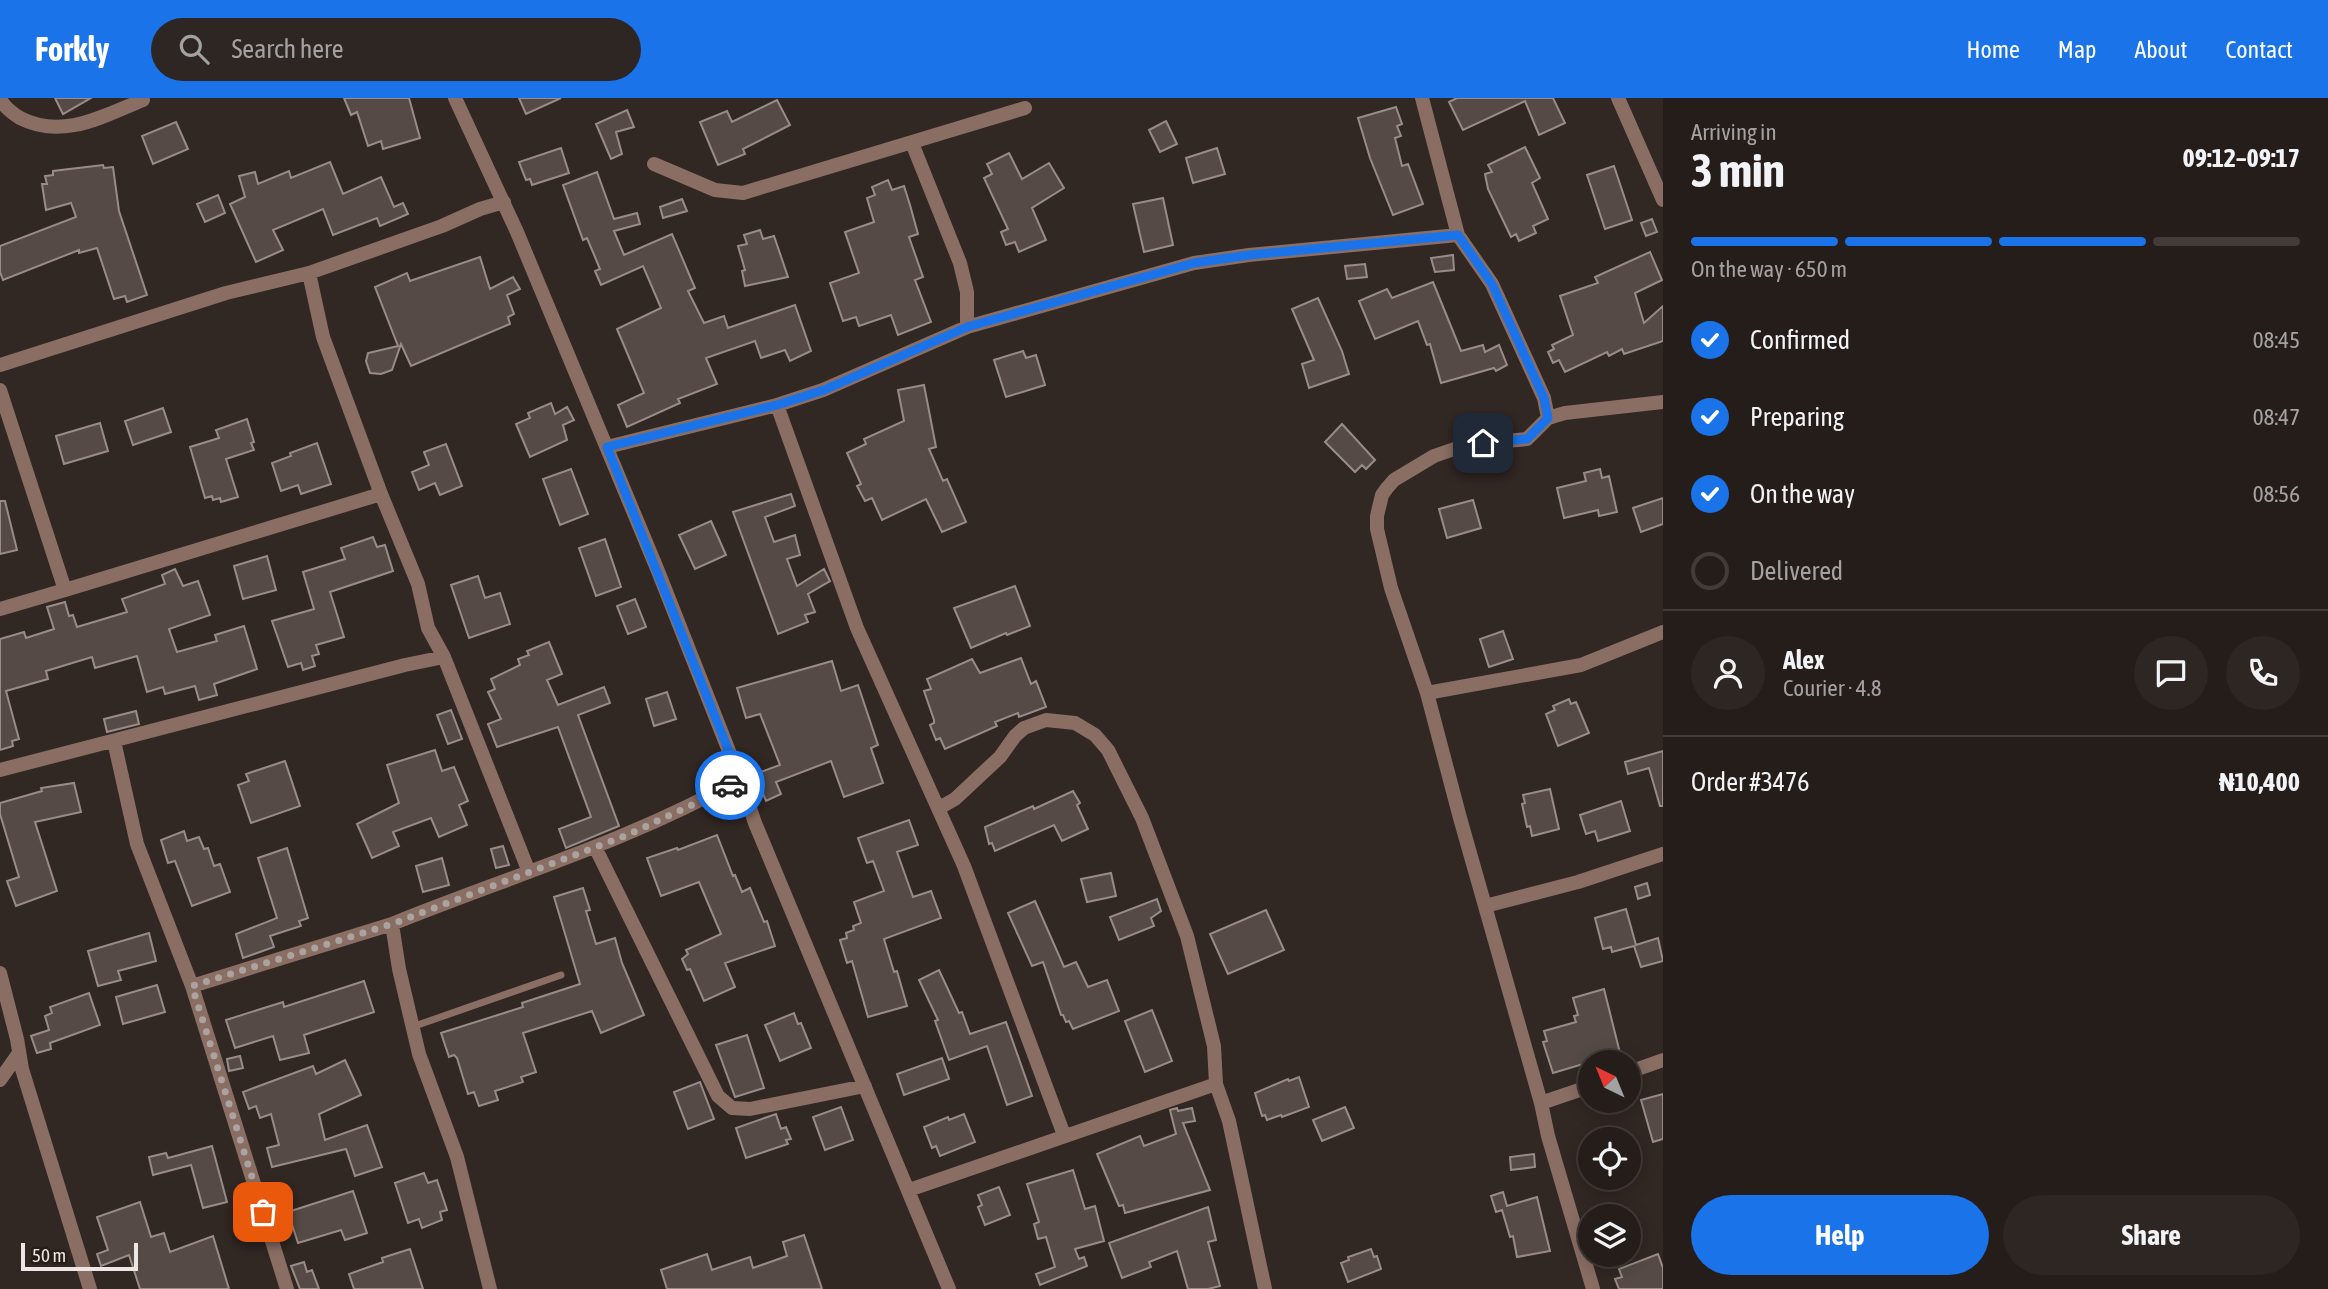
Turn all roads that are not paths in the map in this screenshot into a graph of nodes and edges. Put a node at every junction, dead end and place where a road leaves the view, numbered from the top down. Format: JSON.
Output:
{"nodes":[{"id":1,"x":455,"y":98,"type":"edge"},
{"id":2,"x":1422,"y":98,"type":"edge"},
{"id":3,"x":1618,"y":98,"type":"edge"},
{"id":4,"x":0,"y":99,"type":"edge"},
{"id":5,"x":143,"y":100,"type":"edge"},
{"id":6,"x":1025,"y":108,"type":"dead end"},
{"id":7,"x":912,"y":143,"type":"junction"},
{"id":8,"x":654,"y":164,"type":"dead end"},
{"id":9,"x":1663,"y":200,"type":"edge"},
{"id":10,"x":504,"y":202,"type":"junction"},
{"id":11,"x":1458,"y":235,"type":"junction"},
{"id":12,"x":309,"y":273,"type":"junction"},
{"id":13,"x":967,"y":327,"type":"junction"},
{"id":14,"x":0,"y":365,"type":"edge"},
{"id":15,"x":0,"y":390,"type":"edge"},
{"id":16,"x":1663,"y":402,"type":"edge"},
{"id":17,"x":777,"y":405,"type":"junction"},
{"id":18,"x":1548,"y":418,"type":"junction"},
{"id":19,"x":607,"y":447,"type":"junction"},
{"id":20,"x":381,"y":494,"type":"junction"},
{"id":21,"x":65,"y":590,"type":"junction"},
{"id":22,"x":0,"y":609,"type":"edge"},
{"id":23,"x":1663,"y":632,"type":"edge"},
{"id":24,"x":444,"y":657,"type":"junction"},
{"id":25,"x":1427,"y":693,"type":"junction"},
{"id":26,"x":114,"y":741,"type":"junction"},
{"id":27,"x":0,"y":770,"type":"edge"},
{"id":28,"x":740,"y":779,"type":"junction"},
{"id":29,"x":939,"y":808,"type":"junction"},
{"id":30,"x":595,"y":848,"type":"junction"},
{"id":31,"x":1663,"y":854,"type":"edge"},
{"id":32,"x":529,"y":872,"type":"junction"},
{"id":33,"x":1485,"y":906,"type":"junction"},
{"id":34,"x":392,"y":924,"type":"junction"},
{"id":35,"x":0,"y":973,"type":"edge"},
{"id":36,"x":561,"y":975,"type":"dead end"},
{"id":37,"x":192,"y":986,"type":"junction"},
{"id":38,"x":412,"y":1027,"type":"junction"},
{"id":39,"x":19,"y":1053,"type":"junction"},
{"id":40,"x":1663,"y":1060,"type":"edge"},
{"id":41,"x":1642,"y":1067,"type":"edge"},
{"id":42,"x":0,"y":1080,"type":"edge"},
{"id":43,"x":1216,"y":1084,"type":"junction"},
{"id":44,"x":865,"y":1086,"type":"junction"},
{"id":45,"x":1578,"y":1090,"type":"edge"},
{"id":46,"x":29,"y":1091,"type":"junction"},
{"id":47,"x":1541,"y":1103,"type":"junction"},
{"id":48,"x":1064,"y":1135,"type":"junction"},
{"id":49,"x":909,"y":1190,"type":"junction"},
{"id":50,"x":90,"y":1289,"type":"edge"},
{"id":51,"x":287,"y":1289,"type":"edge"},
{"id":52,"x":490,"y":1289,"type":"edge"},
{"id":53,"x":949,"y":1289,"type":"edge"},
{"id":54,"x":1265,"y":1289,"type":"edge"},
{"id":55,"x":1592,"y":1289,"type":"edge"}],
"edges":[{"from":1,"to":10,"type":"street"},
{"from":2,"to":11,"type":"street"},
{"from":3,"to":9,"type":"street"},
{"from":4,"to":5,"type":"street"},
{"from":6,"to":7,"type":"street"},
{"from":7,"to":8,"type":"street"},
{"from":7,"to":13,"type":"street"},
{"from":10,"to":12,"type":"street"},
{"from":10,"to":19,"type":"street"},
{"from":11,"to":13,"type":"street"},
{"from":11,"to":18,"type":"street"},
{"from":12,"to":14,"type":"street"},
{"from":12,"to":20,"type":"street"},
{"from":13,"to":17,"type":"street"},
{"from":15,"to":21,"type":"street"},
{"from":16,"to":18,"type":"street"},
{"from":17,"to":19,"type":"street"},
{"from":17,"to":29,"type":"street"},
{"from":18,"to":25,"type":"street"},
{"from":19,"to":28,"type":"street"},
{"from":20,"to":21,"type":"street"},
{"from":20,"to":24,"type":"street"},
{"from":21,"to":22,"type":"street"},
{"from":23,"to":25,"type":"street"},
{"from":24,"to":26,"type":"street"},
{"from":24,"to":32,"type":"street"},
{"from":25,"to":33,"type":"street"},
{"from":26,"to":27,"type":"street"},
{"from":26,"to":37,"type":"street"},
{"from":28,"to":30,"type":"street"},
{"from":28,"to":44,"type":"street"},
{"from":29,"to":43,"type":"street"},
{"from":29,"to":48,"type":"street"},
{"from":30,"to":32,"type":"street"},
{"from":30,"to":44,"type":"street"},
{"from":31,"to":33,"type":"street"},
{"from":32,"to":34,"type":"street"},
{"from":33,"to":47,"type":"street"},
{"from":34,"to":37,"type":"street"},
{"from":34,"to":38,"type":"street"},
{"from":35,"to":39,"type":"street"},
{"from":36,"to":38,"type":"lane"},
{"from":37,"to":51,"type":"street"},
{"from":38,"to":52,"type":"street"},
{"from":39,"to":42,"type":"street"},
{"from":39,"to":46,"type":"street"},
{"from":40,"to":41,"type":"street"},
{"from":42,"to":46,"type":"street"},
{"from":43,"to":48,"type":"street"},
{"from":43,"to":54,"type":"street"},
{"from":44,"to":49,"type":"street"},
{"from":45,"to":47,"type":"street"},
{"from":46,"to":50,"type":"street"},
{"from":47,"to":55,"type":"street"},
{"from":48,"to":49,"type":"street"},
{"from":49,"to":53,"type":"street"}]}
